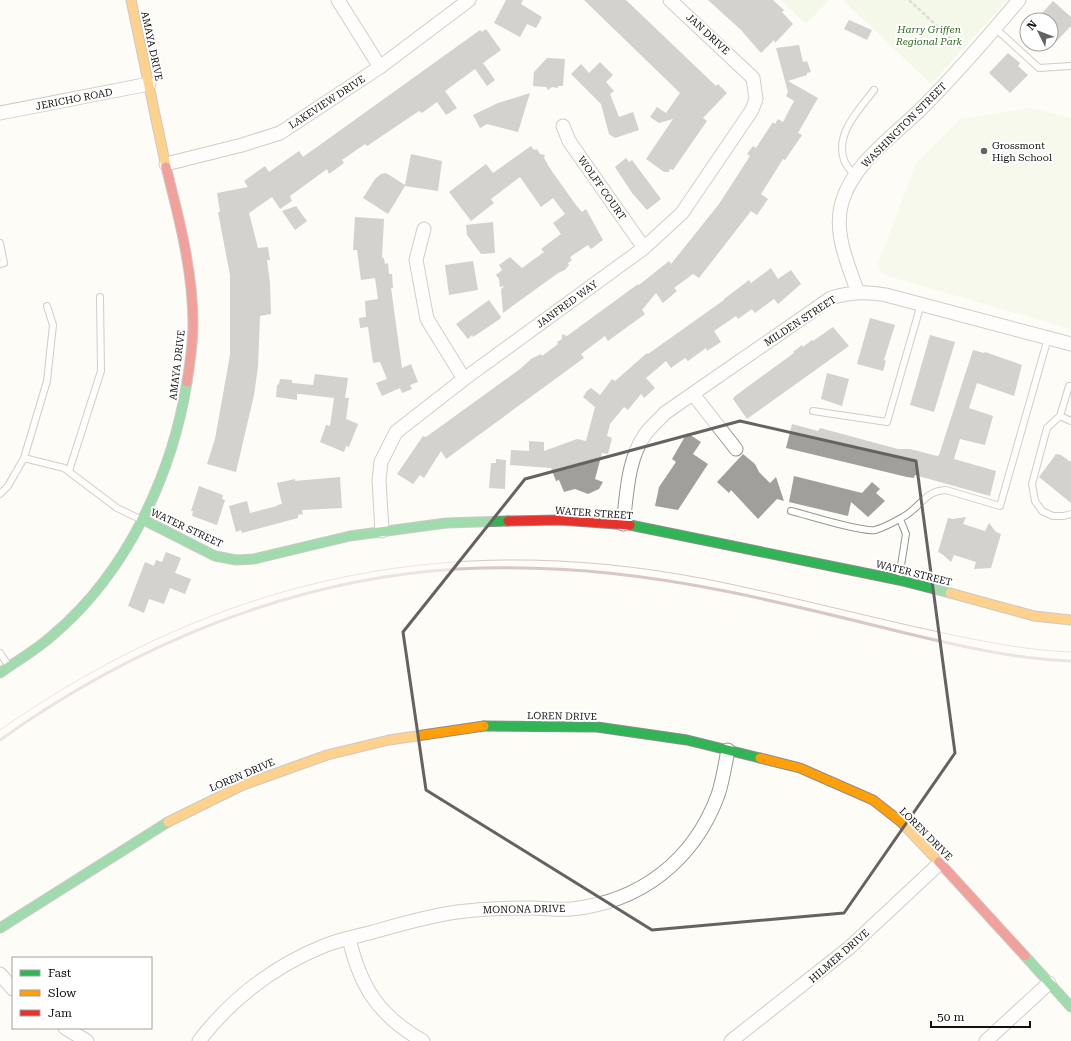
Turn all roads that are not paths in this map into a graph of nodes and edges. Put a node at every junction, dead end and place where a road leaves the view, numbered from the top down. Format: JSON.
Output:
{"nodes":[{"id":1,"x":131,"y":0,"type":"edge"},
{"id":2,"x":338,"y":0,"type":"edge"},
{"id":3,"x":469,"y":0,"type":"edge"},
{"id":4,"x":670,"y":0,"type":"edge"},
{"id":5,"x":1020,"y":0,"type":"edge"},
{"id":6,"x":995,"y":28,"type":"junction"},
{"id":7,"x":1071,"y":66,"type":"edge"},
{"id":8,"x":380,"y":67,"type":"junction"},
{"id":9,"x":745,"y":69,"type":"joint"},
{"id":10,"x":149,"y":84,"type":"junction"},
{"id":11,"x":874,"y":90,"type":"dead end"},
{"id":12,"x":0,"y":113,"type":"edge"},
{"id":13,"x":563,"y":126,"type":"dead end"},
{"id":14,"x":166,"y":164,"type":"junction"},
{"id":15,"x":855,"y":176,"type":"junction"},
{"id":16,"x":424,"y":229,"type":"dead end"},
{"id":17,"x":0,"y":243,"type":"edge"},
{"id":18,"x":644,"y":248,"type":"junction"},
{"id":19,"x":0,"y":264,"type":"edge"},
{"id":20,"x":858,"y":293,"type":"junction"},
{"id":21,"x":100,"y":297,"type":"dead end"},
{"id":22,"x":921,"y":304,"type":"junction"},
{"id":23,"x":47,"y":306,"type":"dead end"},
{"id":24,"x":1048,"y":338,"type":"junction"},
{"id":25,"x":1071,"y":344,"type":"edge"},
{"id":26,"x":464,"y":379,"type":"junction"},
{"id":27,"x":1071,"y":386,"type":"edge"},
{"id":28,"x":693,"y":394,"type":"junction"},
{"id":29,"x":813,"y":411,"type":"dead end"},
{"id":30,"x":1060,"y":416,"type":"junction"},
{"id":31,"x":1071,"y":421,"type":"edge"},
{"id":32,"x":736,"y":449,"type":"dead end"},
{"id":33,"x":24,"y":458,"type":"junction"},
{"id":34,"x":69,"y":471,"type":"junction"},
{"id":35,"x":0,"y":494,"type":"edge"},
{"id":36,"x":791,"y":511,"type":"dead end"},
{"id":37,"x":1071,"y":514,"type":"edge"},
{"id":38,"x":900,"y":519,"type":"junction"},
{"id":39,"x":142,"y":520,"type":"junction"},
{"id":40,"x":623,"y":524,"type":"junction"},
{"id":41,"x":382,"y":531,"type":"junction"},
{"id":42,"x":899,"y":580,"type":"junction"},
{"id":43,"x":1071,"y":620,"type":"edge"},
{"id":44,"x":0,"y":653,"type":"edge"},
{"id":45,"x":9,"y":666,"type":"junction"},
{"id":46,"x":0,"y":673,"type":"edge"},
{"id":47,"x":728,"y":750,"type":"junction"},
{"id":48,"x":940,"y":863,"type":"junction"},
{"id":49,"x":0,"y":928,"type":"edge"},
{"id":50,"x":349,"y":938,"type":"junction"},
{"id":51,"x":0,"y":974,"type":"edge"},
{"id":52,"x":1049,"y":983,"type":"junction"},
{"id":53,"x":12,"y":988,"type":"edge"},
{"id":54,"x":1071,"y":1008,"type":"edge"},
{"id":55,"x":67,"y":1029,"type":"edge"},
{"id":56,"x":87,"y":1041,"type":"edge"},
{"id":57,"x":199,"y":1041,"type":"edge"},
{"id":58,"x":423,"y":1041,"type":"edge"},
{"id":59,"x":731,"y":1041,"type":"edge"},
{"id":60,"x":986,"y":1041,"type":"edge"}],
"edges":[{"from":1,"to":10,"type":"street","name":"AMAYA DRIVE"},
{"from":2,"to":8,"type":"street"},
{"from":3,"to":8,"type":"street","name":"LAKEVIEW DRIVE"},
{"from":4,"to":9,"type":"street","name":"JAN DRIVE"},
{"from":5,"to":6,"type":"street","name":"WASHINGTON STREET"},
{"from":6,"to":7,"type":"lane"},
{"from":6,"to":15,"type":"street","name":"WASHINGTON STREET"},
{"from":8,"to":14,"type":"street","name":"LAKEVIEW DRIVE"},
{"from":9,"to":18,"type":"street","name":"JANFRED WAY"},
{"from":10,"to":12,"type":"street","name":"JERICHO ROAD"},
{"from":10,"to":14,"type":"street","name":"AMAYA DRIVE"},
{"from":11,"to":15,"type":"lane"},
{"from":13,"to":18,"type":"street","name":"WOLFF COURT"},
{"from":14,"to":39,"type":"street","name":"AMAYA DRIVE"},
{"from":15,"to":20,"type":"street","name":"WASHINGTON STREET"},
{"from":16,"to":26,"type":"street"},
{"from":17,"to":19,"type":"lane"},
{"from":18,"to":26,"type":"street","name":"JANFRED WAY"},
{"from":20,"to":22,"type":"street","name":"MILDEN STREET"},
{"from":20,"to":28,"type":"street","name":"MILDEN STREET"},
{"from":21,"to":34,"type":"lane"},
{"from":22,"to":24,"type":"street","name":"MILDEN STREET"},
{"from":22,"to":29,"type":"lane"},
{"from":23,"to":33,"type":"lane"},
{"from":24,"to":25,"type":"street","name":"MILDEN STREET"},
{"from":24,"to":38,"type":"lane"},
{"from":26,"to":41,"type":"street","name":"JANFRED WAY"},
{"from":27,"to":30,"type":"lane"},
{"from":28,"to":32,"type":"street"},
{"from":28,"to":40,"type":"street","name":"MILDEN STREET"},
{"from":30,"to":31,"type":"lane"},
{"from":30,"to":37,"type":"lane"},
{"from":33,"to":34,"type":"lane"},
{"from":33,"to":35,"type":"lane"},
{"from":34,"to":39,"type":"lane"},
{"from":36,"to":38,"type":"lane"},
{"from":38,"to":42,"type":"lane"},
{"from":39,"to":41,"type":"street","name":"WATER STREET"},
{"from":39,"to":45,"type":"street","name":"AMAYA DRIVE"},
{"from":40,"to":41,"type":"street","name":"WATER STREET"},
{"from":40,"to":42,"type":"street","name":"WATER STREET"},
{"from":42,"to":43,"type":"street","name":"WATER STREET"},
{"from":44,"to":45,"type":"lane"},
{"from":45,"to":46,"type":"street","name":"AMAYA DRIVE"},
{"from":47,"to":48,"type":"street","name":"LOREN DRIVE"},
{"from":47,"to":49,"type":"street","name":"LOREN DRIVE"},
{"from":47,"to":50,"type":"street","name":"MONONA DRIVE"},
{"from":48,"to":52,"type":"street","name":"LOREN DRIVE"},
{"from":48,"to":59,"type":"street","name":"HILMER DRIVE"},
{"from":50,"to":57,"type":"street","name":"MONONA DRIVE"},
{"from":50,"to":58,"type":"street"},
{"from":51,"to":53,"type":"street"},
{"from":52,"to":54,"type":"street","name":"LOREN DRIVE"},
{"from":52,"to":60,"type":"street"},
{"from":55,"to":56,"type":"street"}]}
